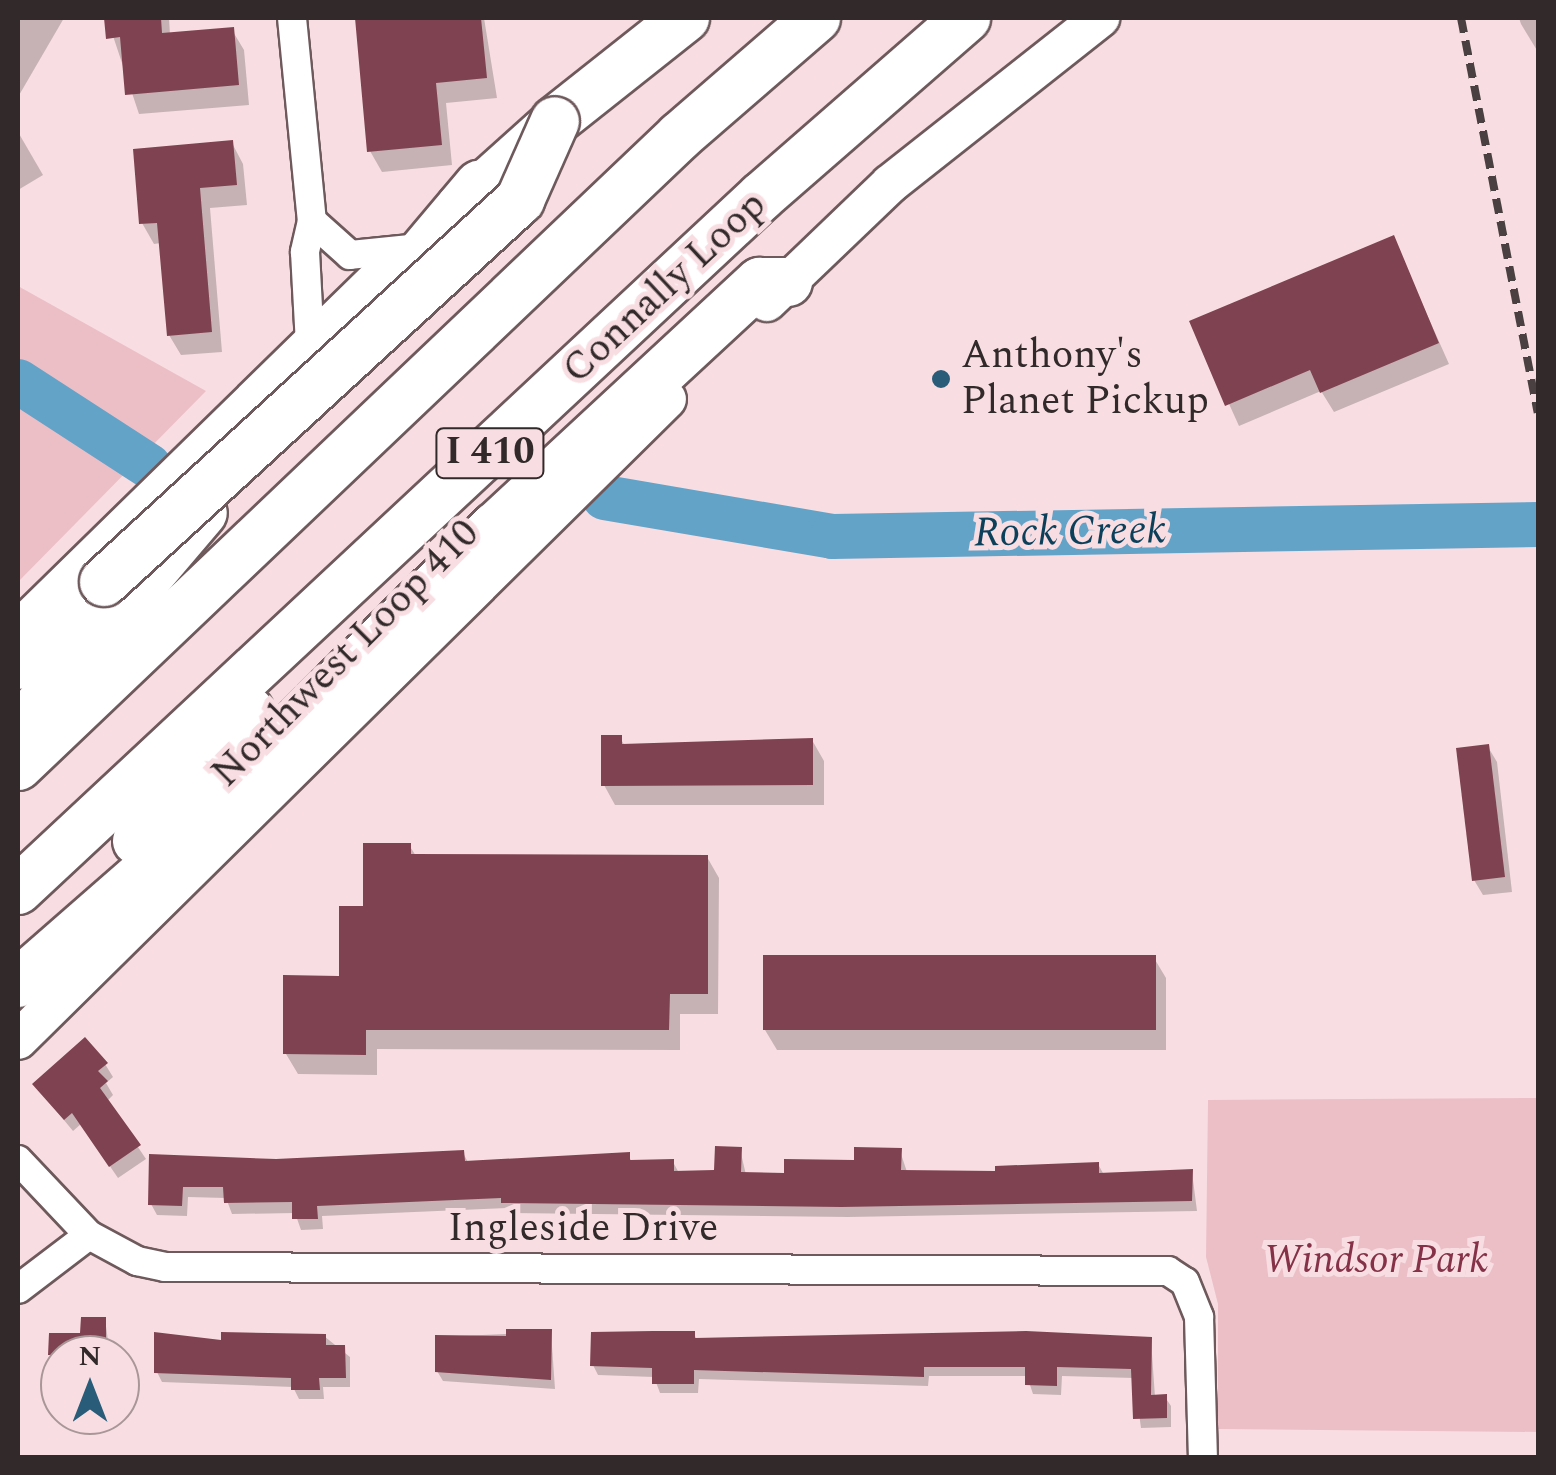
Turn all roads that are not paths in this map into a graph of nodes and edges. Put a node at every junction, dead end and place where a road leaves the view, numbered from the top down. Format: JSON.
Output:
{"nodes":[{"id":1,"x":292,"y":18,"type":"edge"},
{"id":2,"x":670,"y":18,"type":"edge"},
{"id":3,"x":684,"y":18,"type":"edge"},
{"id":4,"x":816,"y":18,"type":"edge"},
{"id":5,"x":966,"y":18,"type":"edge"},
{"id":6,"x":1100,"y":18,"type":"edge"},
{"id":7,"x":479,"y":185,"type":"junction"},
{"id":8,"x":312,"y":221,"type":"junction"},
{"id":9,"x":409,"y":249,"type":"junction"},
{"id":10,"x":788,"y":282,"type":"junction"},
{"id":11,"x":310,"y":344,"type":"junction"},
{"id":12,"x":408,"y":529,"type":"junction"},
{"id":13,"x":18,"y":630,"type":"edge"},
{"id":14,"x":18,"y":665,"type":"edge"},
{"id":15,"x":18,"y":730,"type":"edge"},
{"id":16,"x":18,"y":766,"type":"edge"},
{"id":17,"x":18,"y":890,"type":"edge"},
{"id":18,"x":18,"y":982,"type":"edge"},
{"id":19,"x":18,"y":1040,"type":"edge"},
{"id":20,"x":18,"y":1160,"type":"edge"},
{"id":21,"x":90,"y":1235,"type":"junction"},
{"id":22,"x":18,"y":1290,"type":"edge"},
{"id":23,"x":1203,"y":1458,"type":"edge"}],
"edges":[{"from":1,"to":8,"type":"street"},
{"from":2,"to":7,"type":"main road"},
{"from":3,"to":14,"type":"highway","bridge":true},
{"from":4,"to":16,"type":"highway","number":"I 410"},
{"from":5,"to":12,"type":"highway","name":"Connally Loop","number":"I 410"},
{"from":6,"to":10,"type":"main road","name":"Northwest Loop 410"},
{"from":7,"to":9,"type":"main road"},
{"from":7,"to":15,"type":"highway"},
{"from":8,"to":9,"type":"street"},
{"from":8,"to":11,"type":"street"},
{"from":9,"to":11,"type":"main road"},
{"from":10,"to":18,"type":"highway"},
{"from":10,"to":19,"type":"main road","name":"Northwest Loop 410"},
{"from":11,"to":13,"type":"main road"},
{"from":12,"to":17,"type":"highway","name":"Connally Loop","number":"I 410"},
{"from":12,"to":18,"type":"highway"},
{"from":20,"to":21,"type":"street","name":"Ingleside Drive"},
{"from":21,"to":22,"type":"street"},
{"from":21,"to":23,"type":"street","name":"Ingleside Drive"}]}
